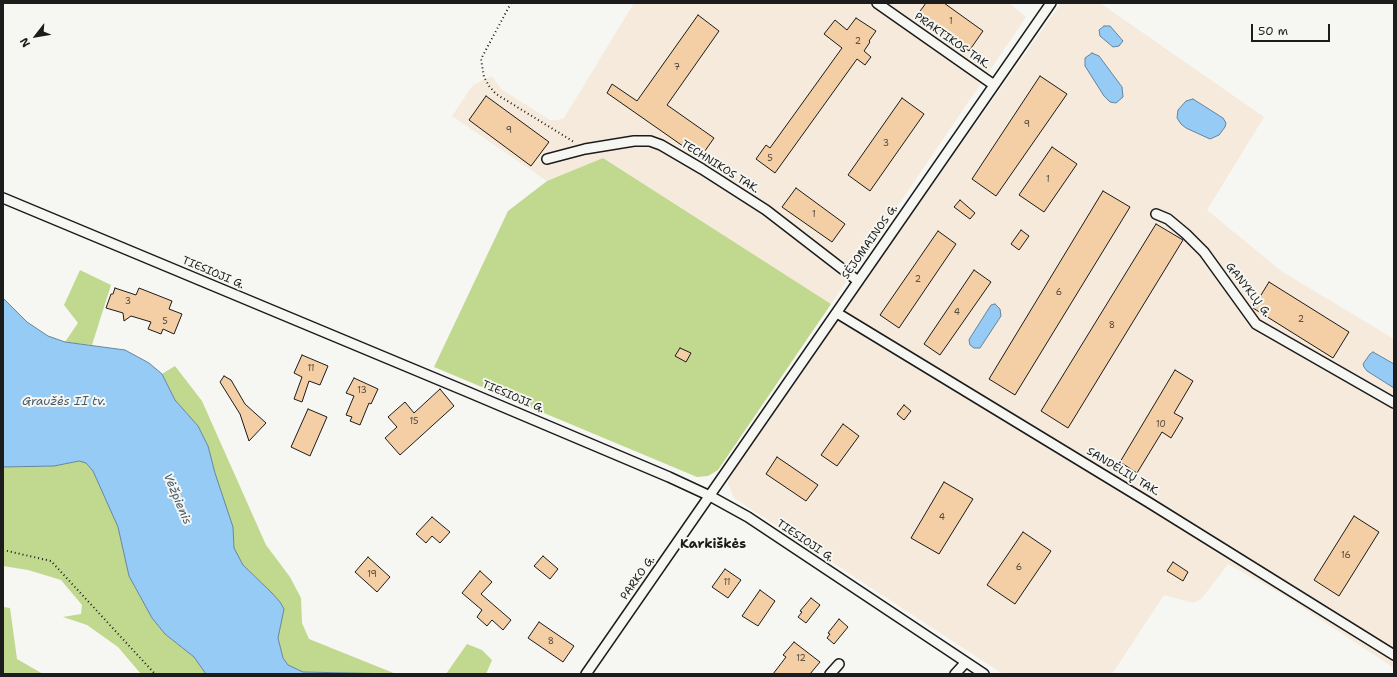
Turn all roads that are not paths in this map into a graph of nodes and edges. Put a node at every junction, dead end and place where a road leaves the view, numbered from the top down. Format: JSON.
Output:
{"nodes":[{"id":1,"x":876,"y":3,"type":"edge"},
{"id":2,"x":1051,"y":3,"type":"edge"},
{"id":3,"x":994,"y":85,"type":"junction"},
{"id":4,"x":548,"y":159,"type":"dead end"},
{"id":5,"x":3,"y":198,"type":"edge"},
{"id":6,"x":1156,"y":214,"type":"dead end"},
{"id":7,"x":858,"y":281,"type":"junction"},
{"id":8,"x":837,"y":313,"type":"junction"},
{"id":9,"x":1394,"y":403,"type":"edge"},
{"id":10,"x":710,"y":496,"type":"junction"},
{"id":11,"x":1394,"y":655,"type":"edge"},
{"id":12,"x":966,"y":662,"type":"junction"},
{"id":13,"x":839,"y":664,"type":"dead end"},
{"id":14,"x":586,"y":674,"type":"edge"},
{"id":15,"x":830,"y":674,"type":"edge"},
{"id":16,"x":955,"y":674,"type":"edge"},
{"id":17,"x":984,"y":674,"type":"edge"}],
"edges":[{"from":1,"to":3,"type":"street","name":"PRAKTIKOS TAK."},
{"from":2,"to":3,"type":"street","name":"SĖJOMAINOS G."},
{"from":3,"to":7,"type":"street","name":"SĖJOMAINOS G."},
{"from":4,"to":7,"type":"street","name":"TECHNIKOS TAK."},
{"from":5,"to":10,"type":"street","name":"TIESIOJI G."},
{"from":6,"to":9,"type":"street","name":"GANYKLŲ G."},
{"from":7,"to":8,"type":"street","name":"SĖJOMAINOS G."},
{"from":8,"to":10,"type":"street","name":"SĖJOMAINOS G."},
{"from":8,"to":11,"type":"street","name":"SANDĖLIŲ TAK."},
{"from":10,"to":12,"type":"street","name":"TIESIOJI G."},
{"from":10,"to":14,"type":"street","name":"PARKO G."},
{"from":12,"to":16,"type":"street"},
{"from":12,"to":17,"type":"street","name":"TIESIOJI G."},
{"from":13,"to":15,"type":"street"}]}
